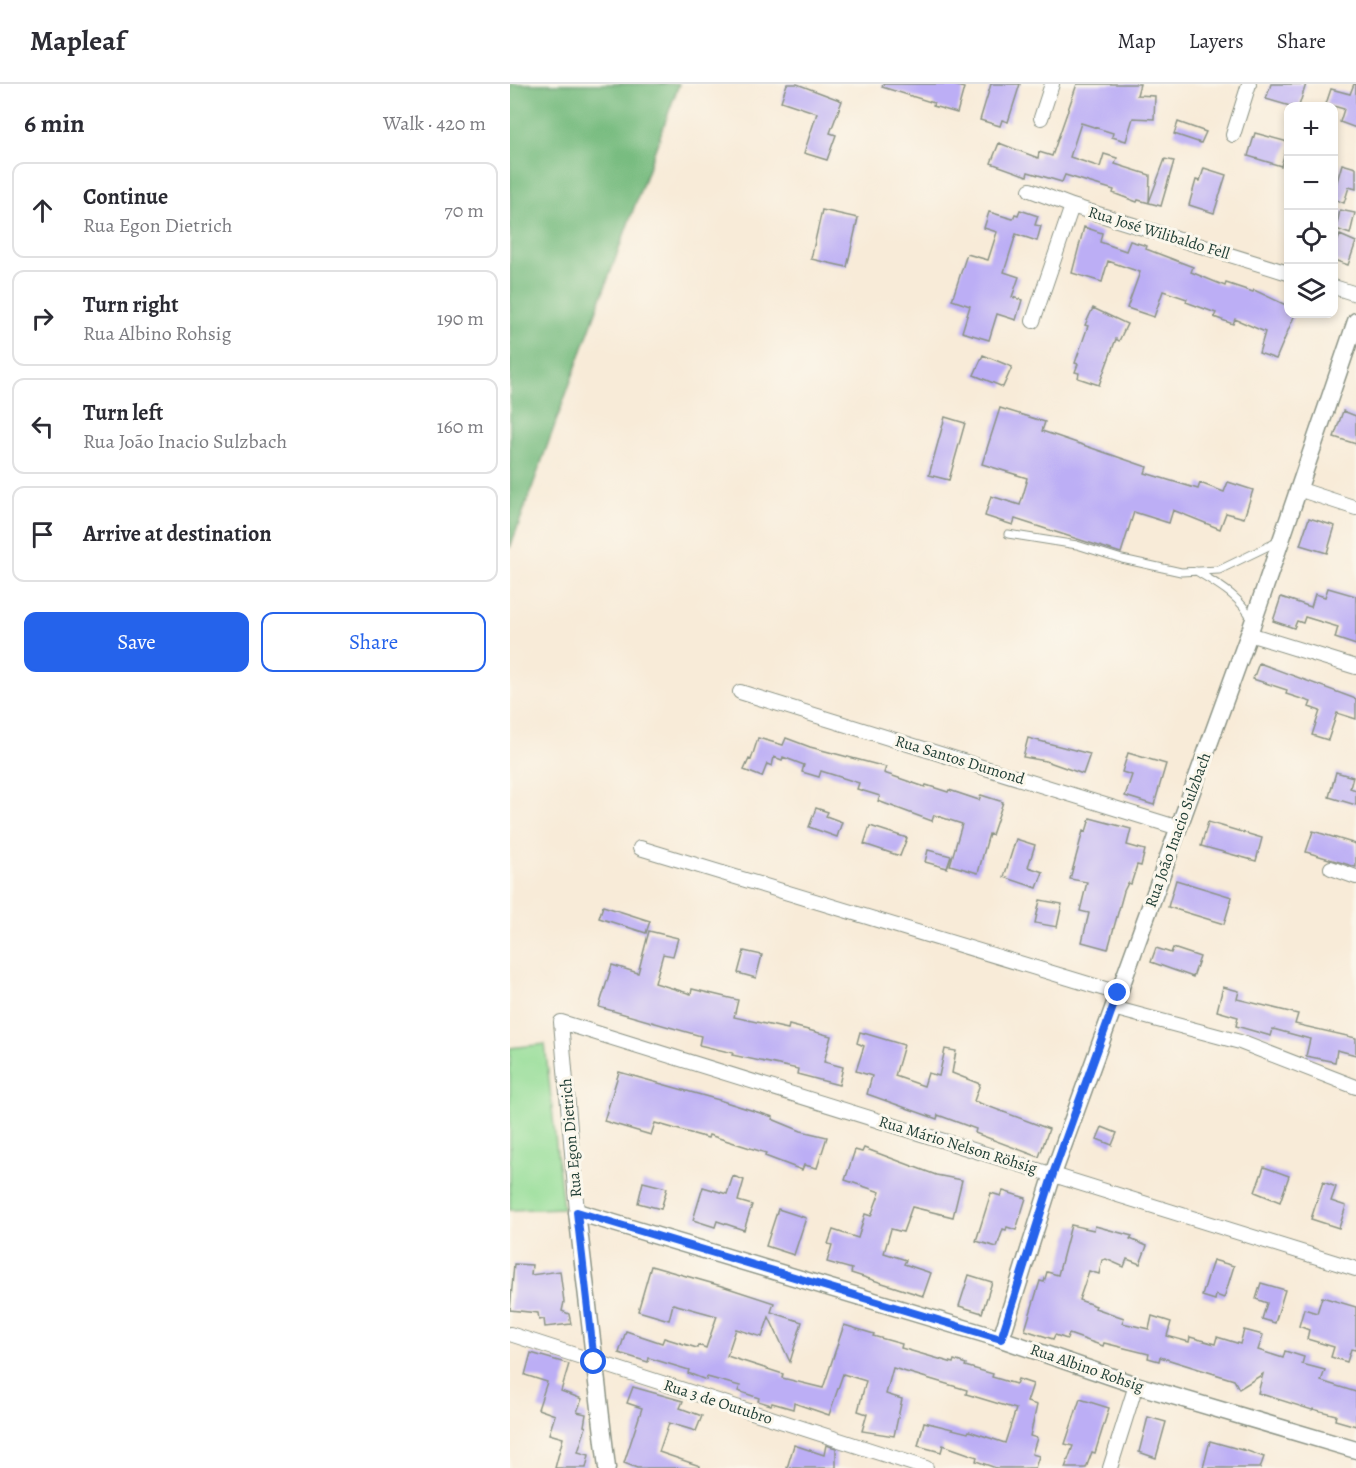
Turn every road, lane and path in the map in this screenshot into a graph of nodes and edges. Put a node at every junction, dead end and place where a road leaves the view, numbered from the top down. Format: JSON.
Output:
{"nodes":[{"id":1,"x":1052,"y":84,"type":"edge"},
{"id":2,"x":1249,"y":84,"type":"edge"},
{"id":3,"x":1041,"y":118,"type":"dead end"},
{"id":4,"x":1233,"y":135,"type":"dead end"},
{"id":5,"x":1030,"y":190,"type":"dead end"},
{"id":6,"x":1072,"y":206,"type":"junction"},
{"id":7,"x":1284,"y":272,"type":"edge"},
{"id":8,"x":1338,"y":288,"type":"edge"},
{"id":9,"x":1356,"y":294,"type":"edge"},
{"id":10,"x":1033,"y":321,"type":"dead end"},
{"id":11,"x":1356,"y":321,"type":"edge"},
{"id":12,"x":1298,"y":489,"type":"junction"},
{"id":13,"x":1356,"y":508,"type":"edge"},
{"id":14,"x":1008,"y":534,"type":"dead end"},
{"id":15,"x":1281,"y":541,"type":"junction"},
{"id":16,"x":1196,"y":571,"type":"junction"},
{"id":17,"x":1251,"y":628,"type":"junction"},
{"id":18,"x":1356,"y":667,"type":"edge"},
{"id":19,"x":740,"y":692,"type":"dead end"},
{"id":20,"x":1179,"y":828,"type":"junction"},
{"id":21,"x":640,"y":848,"type":"dead end"},
{"id":22,"x":1331,"y":868,"type":"dead end"},
{"id":23,"x":1356,"y":877,"type":"edge"},
{"id":24,"x":1116,"y":1001,"type":"junction"},
{"id":25,"x":561,"y":1022,"type":"joint"},
{"id":26,"x":1356,"y":1088,"type":"edge"},
{"id":27,"x":1053,"y":1174,"type":"junction"},
{"id":28,"x":577,"y":1212,"type":"junction"},
{"id":29,"x":1356,"y":1269,"type":"edge"},
{"id":30,"x":510,"y":1334,"type":"edge"},
{"id":31,"x":1001,"y":1339,"type":"junction"},
{"id":32,"x":594,"y":1362,"type":"junction"},
{"id":33,"x":1136,"y":1385,"type":"junction"},
{"id":34,"x":1356,"y":1450,"type":"edge"},
{"id":35,"x":607,"y":1468,"type":"edge"},
{"id":36,"x":926,"y":1468,"type":"edge"},
{"id":37,"x":1110,"y":1468,"type":"edge"}],
"edges":[{"from":1,"to":3,"type":"street"},
{"from":2,"to":4,"type":"street"},
{"from":5,"to":6,"type":"street","name":"Rua José Wilibaldo Fell"},
{"from":6,"to":7,"type":"street","name":"Rua José Wilibaldo Fell"},
{"from":6,"to":10,"type":"street"},
{"from":8,"to":9,"type":"street"},
{"from":11,"to":12,"type":"street","name":"Rua João Inacio Sulzbach"},
{"from":12,"to":13,"type":"street"},
{"from":12,"to":15,"type":"street","name":"Rua João Inacio Sulzbach"},
{"from":14,"to":16,"type":"lane"},
{"from":15,"to":16,"type":"lane"},
{"from":15,"to":17,"type":"street","name":"Rua João Inacio Sulzbach"},
{"from":16,"to":17,"type":"lane"},
{"from":17,"to":18,"type":"street"},
{"from":17,"to":20,"type":"street","name":"Rua João Inacio Sulzbach"},
{"from":19,"to":20,"type":"street","name":"Rua Santos Dumond"},
{"from":20,"to":24,"type":"street","name":"Rua João Inacio Sulzbach"},
{"from":21,"to":24,"type":"street"},
{"from":22,"to":23,"type":"street"},
{"from":24,"to":26,"type":"street"},
{"from":24,"to":27,"type":"street","name":"Rua João Inacio Sulzbach"},
{"from":25,"to":27,"type":"street","name":"Rua Mário Nelson Röhsig"},
{"from":25,"to":28,"type":"street","name":"Rua Egon Dietrich"},
{"from":27,"to":29,"type":"street","name":"Rua Mário Nelson Röhsig"},
{"from":27,"to":31,"type":"street","name":"Rua João Inacio Sulzbach"},
{"from":28,"to":31,"type":"street","name":"Rua Albino Rohsig"},
{"from":28,"to":32,"type":"street","name":"Rua Egon Dietrich"},
{"from":30,"to":32,"type":"street","name":"Rua 3 de Outubro"},
{"from":31,"to":33,"type":"street","name":"Rua Albino Rohsig"},
{"from":32,"to":35,"type":"street","name":"Rua Egon Dietrich"},
{"from":32,"to":36,"type":"street","name":"Rua 3 de Outubro"},
{"from":33,"to":34,"type":"street","name":"Rua Albino Rohsig"},
{"from":33,"to":37,"type":"street"}]}
